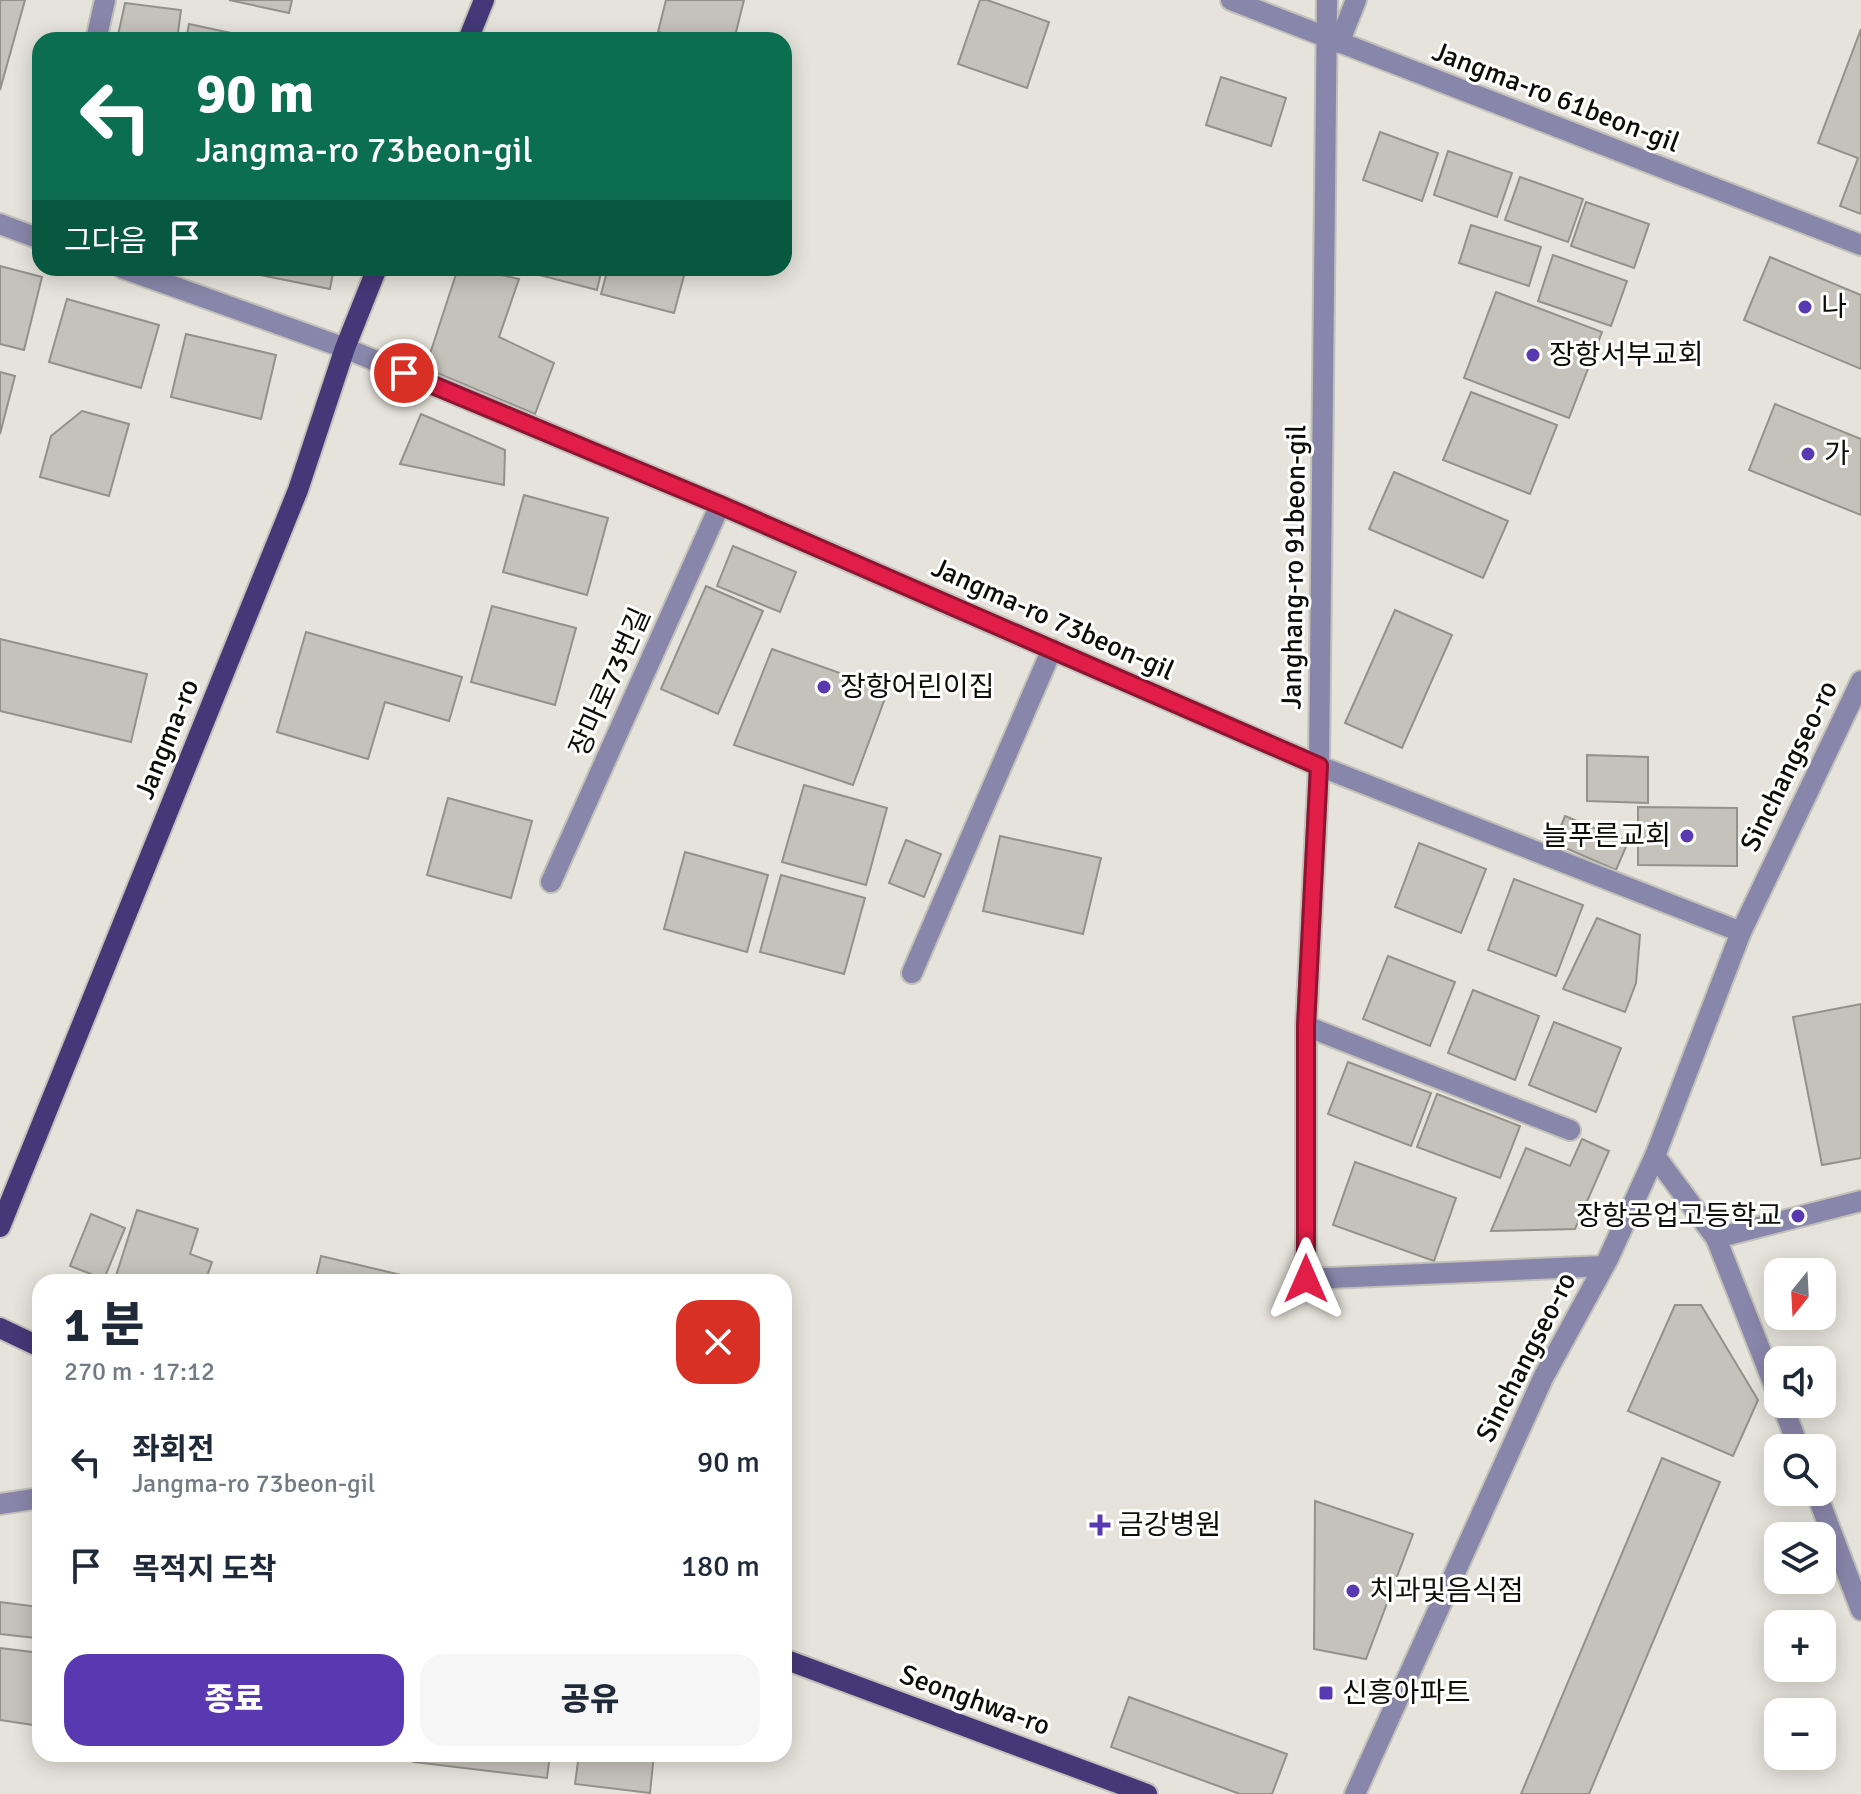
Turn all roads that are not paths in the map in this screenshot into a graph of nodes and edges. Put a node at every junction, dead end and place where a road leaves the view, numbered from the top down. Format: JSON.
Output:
{"nodes":[{"id":1,"x":105,"y":0,"type":"edge"},
{"id":2,"x":484,"y":0,"type":"edge"},
{"id":3,"x":1231,"y":0,"type":"edge"},
{"id":4,"x":1327,"y":0,"type":"edge"},
{"id":5,"x":1356,"y":0,"type":"edge"},
{"id":6,"x":98,"y":32,"type":"edge"},
{"id":7,"x":471,"y":32,"type":"edge"},
{"id":8,"x":1333,"y":40,"type":"junction"},
{"id":9,"x":0,"y":224,"type":"edge"},
{"id":10,"x":32,"y":236,"type":"edge"},
{"id":11,"x":1861,"y":245,"type":"edge"},
{"id":12,"x":144,"y":276,"type":"edge"},
{"id":13,"x":374,"y":276,"type":"edge"},
{"id":14,"x":345,"y":348,"type":"junction"},
{"id":15,"x":720,"y":505,"type":"junction"},
{"id":16,"x":1052,"y":649,"type":"junction"},
{"id":17,"x":1861,"y":681,"type":"edge"},
{"id":18,"x":1319,"y":766,"type":"junction"},
{"id":19,"x":551,"y":882,"type":"dead end"},
{"id":20,"x":1741,"y":932,"type":"junction"},
{"id":21,"x":912,"y":973,"type":"dead end"},
{"id":22,"x":1306,"y":1026,"type":"junction"},
{"id":23,"x":1570,"y":1130,"type":"dead end"},
{"id":24,"x":1655,"y":1156,"type":"junction"},
{"id":25,"x":1861,"y":1201,"type":"edge"},
{"id":26,"x":0,"y":1227,"type":"edge"},
{"id":27,"x":1716,"y":1238,"type":"junction"},
{"id":28,"x":1604,"y":1266,"type":"junction"},
{"id":29,"x":0,"y":1328,"type":"edge"},
{"id":30,"x":32,"y":1343,"type":"edge"},
{"id":31,"x":1764,"y":1360,"type":"edge"},
{"id":32,"x":32,"y":1499,"type":"edge"},
{"id":33,"x":0,"y":1504,"type":"edge"},
{"id":34,"x":1821,"y":1506,"type":"edge"},
{"id":35,"x":1861,"y":1610,"type":"edge"},
{"id":36,"x":792,"y":1662,"type":"edge"},
{"id":37,"x":1147,"y":1794,"type":"edge"},
{"id":38,"x":1355,"y":1794,"type":"edge"}],
"edges":[{"from":1,"to":6,"type":"street"},
{"from":2,"to":7,"type":"main road"},
{"from":3,"to":8,"type":"street","name":"Jangma-ro 61beon-gil"},
{"from":4,"to":8,"type":"street","name":"Janghang-ro 91beon-gil"},
{"from":5,"to":8,"type":"street"},
{"from":8,"to":11,"type":"street","name":"Jangma-ro 61beon-gil"},
{"from":8,"to":18,"type":"street","name":"Janghang-ro 91beon-gil"},
{"from":9,"to":10,"type":"street"},
{"from":12,"to":14,"type":"street","name":"Jangma-ro 73beon-gil"},
{"from":13,"to":14,"type":"main road","name":"Jangma-ro"},
{"from":14,"to":15,"type":"street","name":"Jangma-ro 73beon-gil"},
{"from":14,"to":26,"type":"main road","name":"Jangma-ro"},
{"from":15,"to":16,"type":"street","name":"Jangma-ro 73beon-gil"},
{"from":15,"to":19,"type":"street","name":"장마로73번길"},
{"from":16,"to":18,"type":"street","name":"Jangma-ro 73beon-gil"},
{"from":16,"to":21,"type":"street"},
{"from":17,"to":20,"type":"street","name":"Sinchangseo-ro"},
{"from":18,"to":20,"type":"street","name":"Jangma-ro 73beon-gil"},
{"from":18,"to":22,"type":"street","name":"Janghang-ro 91beon-gil"},
{"from":20,"to":24,"type":"street","name":"Sinchangseo-ro"},
{"from":22,"to":23,"type":"street"},
{"from":22,"to":28,"type":"street","name":"Janghang-ro 91beon-gil"},
{"from":24,"to":27,"type":"street"},
{"from":24,"to":28,"type":"street","name":"Sinchangseo-ro"},
{"from":25,"to":27,"type":"street"},
{"from":27,"to":31,"type":"street"},
{"from":28,"to":38,"type":"street","name":"Sinchangseo-ro"},
{"from":29,"to":30,"type":"main road"},
{"from":32,"to":33,"type":"street"},
{"from":34,"to":35,"type":"street"},
{"from":36,"to":37,"type":"main road","name":"Seonghwa-ro"}]}
